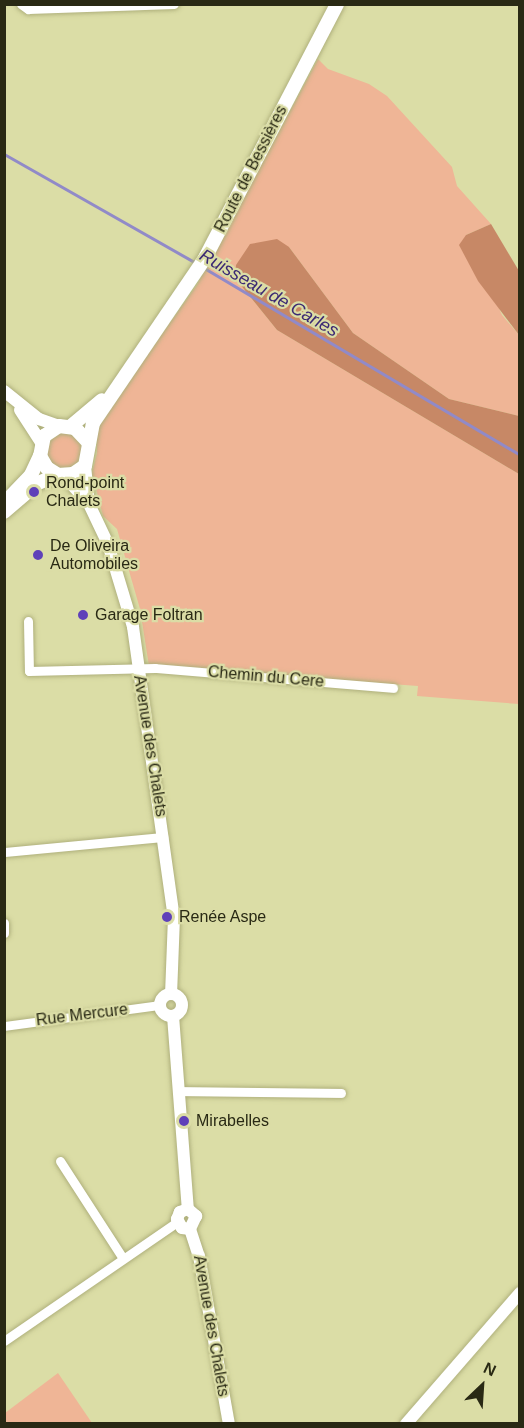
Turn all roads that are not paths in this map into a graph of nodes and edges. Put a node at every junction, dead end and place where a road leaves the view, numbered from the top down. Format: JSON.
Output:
{"nodes":[{"id":1,"x":21,"y":4,"type":"edge"},
{"id":2,"x":174,"y":4,"type":"edge"},
{"id":3,"x":337,"y":4,"type":"edge"},
{"id":4,"x":127,"y":6,"type":"edge"},
{"id":5,"x":115,"y":388,"type":"junction"},
{"id":6,"x":9,"y":395,"type":"edge"},
{"id":7,"x":65,"y":426,"type":"junction"},
{"id":8,"x":89,"y":443,"type":"junction"},
{"id":9,"x":40,"y":449,"type":"junction"},
{"id":10,"x":85,"y":465,"type":"junction"},
{"id":11,"x":61,"y":475,"type":"junction"},
{"id":12,"x":4,"y":503,"type":"edge"},
{"id":13,"x":89,"y":504,"type":"junction"},
{"id":14,"x":4,"y":512,"type":"edge"},
{"id":15,"x":28,"y":621,"type":"dead end"},
{"id":16,"x":138,"y":667,"type":"junction"},
{"id":17,"x":393,"y":688,"type":"dead end"},
{"id":18,"x":164,"y":837,"type":"junction"},
{"id":19,"x":4,"y":852,"type":"edge"},
{"id":20,"x":4,"y":923,"type":"edge"},
{"id":21,"x":4,"y":933,"type":"edge"},
{"id":22,"x":171,"y":994,"type":"junction"},
{"id":23,"x":160,"y":1005,"type":"junction"},
{"id":24,"x":173,"y":1016,"type":"junction"},
{"id":25,"x":4,"y":1026,"type":"edge"},
{"id":26,"x":177,"y":1091,"type":"junction"},
{"id":27,"x":341,"y":1093,"type":"dead end"},
{"id":28,"x":60,"y":1161,"type":"dead end"},
{"id":29,"x":188,"y":1209,"type":"junction"},
{"id":30,"x":171,"y":1224,"type":"junction"},
{"id":31,"x":190,"y":1229,"type":"junction"},
{"id":32,"x":122,"y":1257,"type":"junction"},
{"id":33,"x":519,"y":1293,"type":"edge"},
{"id":34,"x":4,"y":1341,"type":"edge"},
{"id":35,"x":229,"y":1424,"type":"edge"},
{"id":36,"x":406,"y":1424,"type":"edge"}],
"edges":[{"from":1,"to":4,"type":"street"},
{"from":2,"to":4,"type":"street"},
{"from":3,"to":5,"type":"main road","name":"Route de Bessières"},
{"from":5,"to":7,"type":"main road","name":"Route de Bessières"},
{"from":5,"to":8,"type":"main road","name":"Route de Bessières"},
{"from":6,"to":7,"type":"street"},
{"from":6,"to":9,"type":"street"},
{"from":7,"to":8,"type":"main road"},
{"from":7,"to":9,"type":"main road","name":"Route de Bessières"},
{"from":8,"to":10,"type":"main road","name":"Route de Bessières"},
{"from":9,"to":11,"type":"main road"},
{"from":9,"to":12,"type":"main road","name":"Route de Bessières"},
{"from":10,"to":11,"type":"main road"},
{"from":10,"to":13,"type":"street","name":"Avenue des Chalets"},
{"from":11,"to":13,"type":"street","name":"Avenue des Chalets"},
{"from":11,"to":14,"type":"main road"},
{"from":13,"to":16,"type":"street","name":"Avenue des Chalets"},
{"from":15,"to":16,"type":"street","name":"Chemin du Cere"},
{"from":16,"to":17,"type":"street","name":"Chemin du Cere"},
{"from":16,"to":18,"type":"street","name":"Avenue des Chalets"},
{"from":18,"to":19,"type":"street"},
{"from":18,"to":22,"type":"street","name":"Avenue des Chalets"},
{"from":20,"to":21,"type":"street"},
{"from":22,"to":23,"type":"street"},
{"from":22,"to":24,"type":"street","name":"Avenue des Chalets"},
{"from":23,"to":24,"type":"street"},
{"from":23,"to":25,"type":"street","name":"Rue Mercure"},
{"from":24,"to":26,"type":"street","name":"Avenue des Chalets"},
{"from":26,"to":27,"type":"street"},
{"from":26,"to":29,"type":"street","name":"Avenue des Chalets"},
{"from":28,"to":32,"type":"street"},
{"from":29,"to":30,"type":"street"},
{"from":29,"to":31,"type":"street","name":"Avenue des Chalets"},
{"from":30,"to":31,"type":"street"},
{"from":30,"to":32,"type":"street"},
{"from":31,"to":35,"type":"street","name":"Avenue des Chalets"},
{"from":32,"to":34,"type":"street"},
{"from":33,"to":36,"type":"street"}]}
